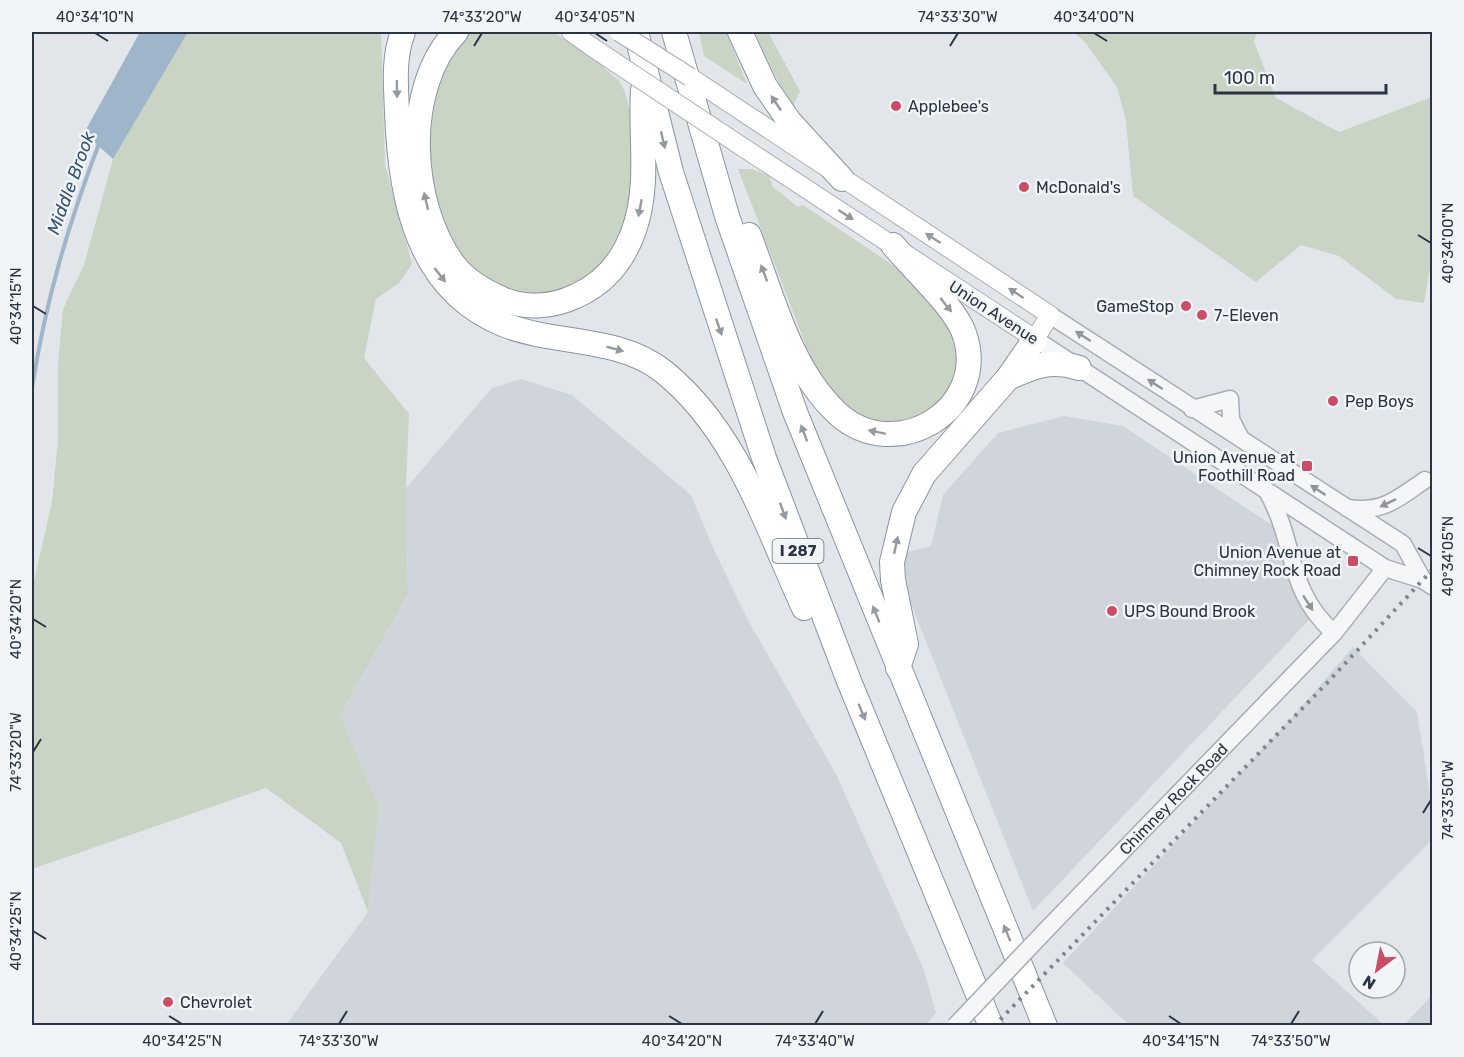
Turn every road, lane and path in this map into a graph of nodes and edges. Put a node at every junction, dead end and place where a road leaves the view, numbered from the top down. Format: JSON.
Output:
{"nodes":[{"id":1,"x":393,"y":32,"type":"edge"},
{"id":2,"x":403,"y":32,"type":"edge"},
{"id":3,"x":456,"y":32,"type":"edge"},
{"id":4,"x":571,"y":32,"type":"edge"},
{"id":5,"x":619,"y":32,"type":"edge"},
{"id":6,"x":636,"y":32,"type":"edge"},
{"id":7,"x":674,"y":32,"type":"edge"},
{"id":8,"x":740,"y":32,"type":"edge"},
{"id":9,"x":396,"y":59,"type":"junction"},
{"id":10,"x":645,"y":63,"type":"junction"},
{"id":11,"x":711,"y":162,"type":"junction"},
{"id":12,"x":842,"y":179,"type":"junction"},
{"id":13,"x":893,"y":245,"type":"junction"},
{"id":14,"x":1050,"y":315,"type":"junction"},
{"id":15,"x":1035,"y":339,"type":"junction"},
{"id":16,"x":1079,"y":368,"type":"junction"},
{"id":17,"x":1008,"y":378,"type":"junction"},
{"id":18,"x":1192,"y":408,"type":"junction"},
{"id":19,"x":1243,"y":442,"type":"junction"},
{"id":20,"x":1425,"y":480,"type":"dead end"},
{"id":21,"x":1266,"y":490,"type":"junction"},
{"id":22,"x":1346,"y":508,"type":"junction"},
{"id":23,"x":1385,"y":568,"type":"junction"},
{"id":24,"x":1428,"y":583,"type":"edge"},
{"id":25,"x":1334,"y":633,"type":"junction"},
{"id":26,"x":898,"y":668,"type":"junction"},
{"id":27,"x":849,"y":681,"type":"junction"},
{"id":28,"x":955,"y":1026,"type":"edge"},
{"id":29,"x":991,"y":1026,"type":"edge"},
{"id":30,"x":1045,"y":1026,"type":"edge"}],
"edges":[{"from":1,"to":9,"type":"highway"},
{"from":2,"to":9,"type":"highway"},
{"from":10,"to":3,"type":"highway","one_way":true},
{"from":4,"to":13,"type":"main road","name":"Union Avenue","one_way":true,"bridge":true},
{"from":5,"to":12,"type":"main road","name":"Union Avenue","bridge":true},
{"from":6,"to":10,"type":"highway","number":"I 287"},
{"from":7,"to":11,"type":"highway","number":"I 287"},
{"from":12,"to":8,"type":"highway","one_way":true},
{"from":9,"to":27,"type":"highway","one_way":true},
{"from":10,"to":27,"type":"highway","number":"I 287","one_way":true},
{"from":13,"to":11,"type":"highway","one_way":true},
{"from":26,"to":11,"type":"highway","number":"I 287","one_way":true},
{"from":14,"to":12,"type":"main road","name":"Union Avenue","one_way":true},
{"from":13,"to":15,"type":"main road","name":"Union Avenue"},
{"from":14,"to":15,"type":"main road"},
{"from":18,"to":14,"type":"street","name":"Union Avenue","one_way":true},
{"from":15,"to":16,"type":"street","name":"Union Avenue"},
{"from":15,"to":17,"type":"highway"},
{"from":16,"to":17,"type":"highway"},
{"from":16,"to":21,"type":"street","name":"Union Avenue"},
{"from":26,"to":17,"type":"highway","one_way":true},
{"from":18,"to":19,"type":"street","name":"Union Avenue"},
{"from":18,"to":19,"type":"street"},
{"from":22,"to":19,"type":"street","name":"Union Avenue","one_way":true},
{"from":20,"to":22,"type":"street","one_way":true},
{"from":21,"to":23,"type":"street","name":"Union Avenue"},
{"from":21,"to":25,"type":"street","one_way":true},
{"from":22,"to":24,"type":"street","name":"Union Avenue"},
{"from":23,"to":24,"type":"street","name":"Union Avenue"},
{"from":23,"to":25,"type":"street","name":"Chimney Rock Road"},
{"from":25,"to":28,"type":"street","name":"Chimney Rock Road","bridge":true},
{"from":30,"to":26,"type":"highway","number":"I 287","one_way":true},
{"from":27,"to":29,"type":"highway","number":"I 287","one_way":true}]}
